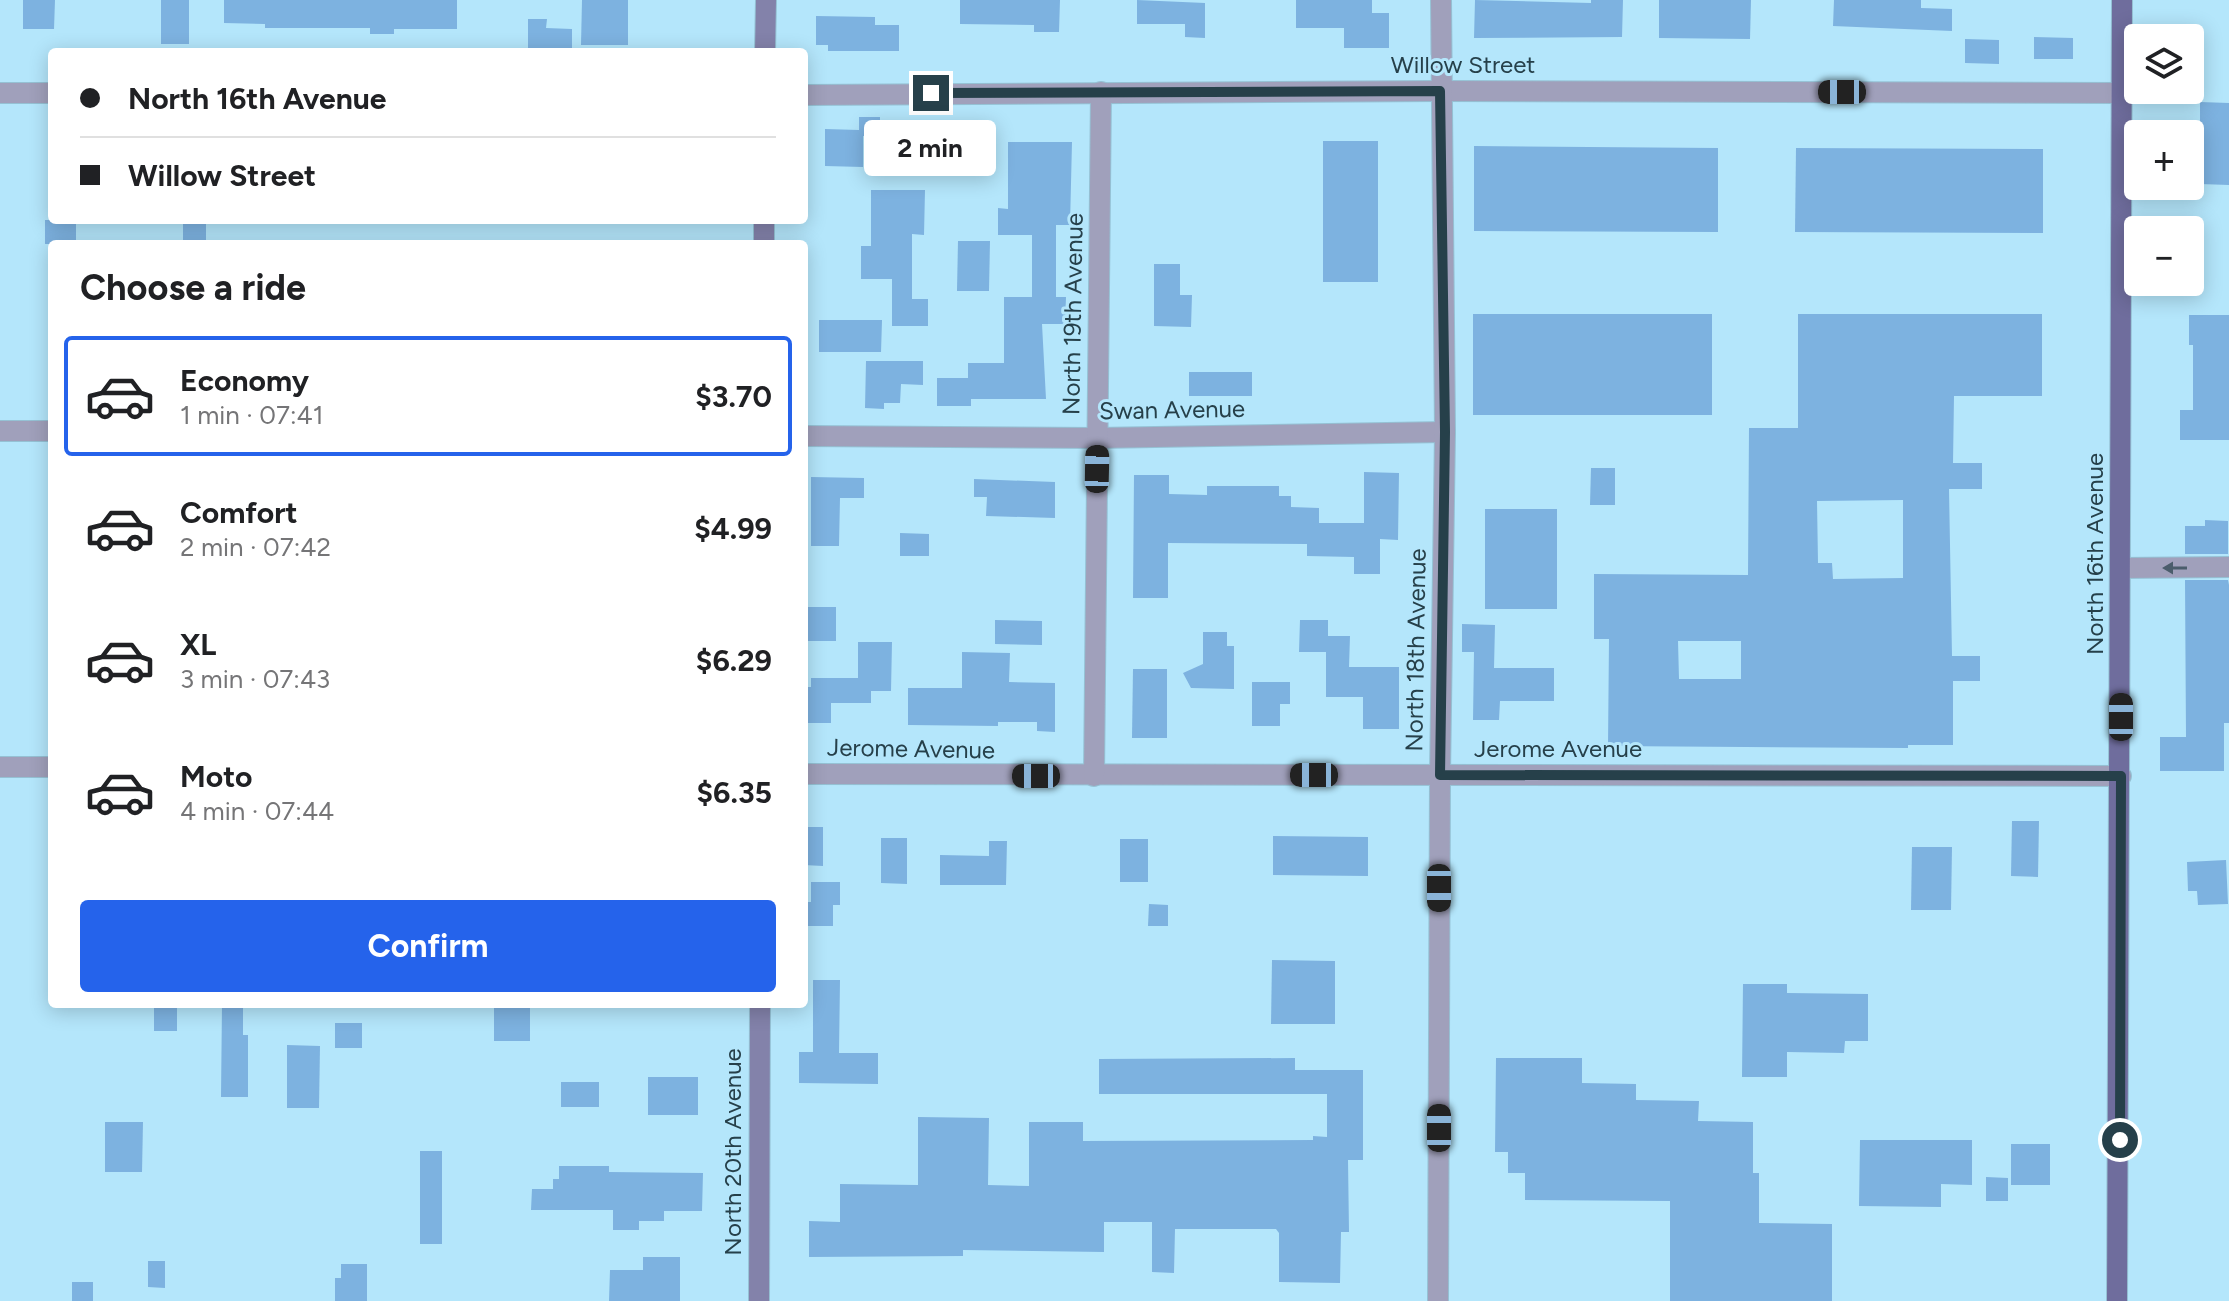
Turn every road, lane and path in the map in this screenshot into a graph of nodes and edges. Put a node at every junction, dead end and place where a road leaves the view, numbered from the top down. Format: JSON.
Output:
{"nodes":[{"id":1,"x":766,"y":0,"type":"edge"},
{"id":2,"x":1441,"y":0,"type":"edge"},
{"id":3,"x":2122,"y":0,"type":"edge"},
{"id":4,"x":765,"y":48,"type":"edge"},
{"id":5,"x":1440,"y":91,"type":"junction"},
{"id":6,"x":1101,"y":92,"type":"junction"},
{"id":7,"x":0,"y":93,"type":"edge"},
{"id":8,"x":48,"y":93,"type":"edge"},
{"id":9,"x":2121,"y":93,"type":"junction"},
{"id":10,"x":808,"y":95,"type":"edge"},
{"id":11,"x":0,"y":431,"type":"edge"},
{"id":12,"x":48,"y":431,"type":"edge"},
{"id":13,"x":1445,"y":432,"type":"junction"},
{"id":14,"x":808,"y":436,"type":"edge"},
{"id":15,"x":1097,"y":438,"type":"junction"},
{"id":16,"x":2229,"y":567,"type":"edge"},
{"id":17,"x":2121,"y":568,"type":"junction"},
{"id":18,"x":0,"y":767,"type":"edge"},
{"id":19,"x":48,"y":767,"type":"edge"},
{"id":20,"x":808,"y":774,"type":"edge"},
{"id":21,"x":1440,"y":775,"type":"junction"},
{"id":22,"x":1094,"y":776,"type":"junction"},
{"id":23,"x":2121,"y":776,"type":"junction"},
{"id":24,"x":760,"y":1008,"type":"edge"},
{"id":25,"x":759,"y":1301,"type":"edge"},
{"id":26,"x":1438,"y":1301,"type":"edge"},
{"id":27,"x":2117,"y":1301,"type":"edge"}],
"edges":[{"from":1,"to":4,"type":"street"},
{"from":2,"to":5,"type":"street","name":"North 18th Avenue"},
{"from":3,"to":9,"type":"main road","name":"North 16th Avenue"},
{"from":5,"to":6,"type":"street","name":"Willow Street"},
{"from":5,"to":9,"type":"street","name":"Willow Street"},
{"from":5,"to":13,"type":"street","name":"North 18th Avenue"},
{"from":6,"to":10,"type":"street","name":"Willow Street"},
{"from":6,"to":15,"type":"street","name":"North 19th Avenue"},
{"from":7,"to":8,"type":"street"},
{"from":9,"to":17,"type":"main road","name":"North 16th Avenue"},
{"from":11,"to":12,"type":"street"},
{"from":13,"to":15,"type":"street","name":"Swan Avenue"},
{"from":13,"to":21,"type":"street","name":"North 18th Avenue"},
{"from":14,"to":15,"type":"street","name":"Swan Avenue"},
{"from":15,"to":22,"type":"street","name":"North 19th Avenue"},
{"from":16,"to":17,"type":"street","one_way":true},
{"from":17,"to":23,"type":"main road","name":"North 16th Avenue"},
{"from":18,"to":19,"type":"street"},
{"from":20,"to":22,"type":"street","name":"Jerome Avenue"},
{"from":21,"to":22,"type":"street","name":"Jerome Avenue"},
{"from":21,"to":23,"type":"street","name":"Jerome Avenue"},
{"from":21,"to":26,"type":"street","name":"North 18th Avenue"},
{"from":23,"to":27,"type":"main road","name":"North 16th Avenue"},
{"from":24,"to":25,"type":"street","name":"North 20th Avenue"}]}
